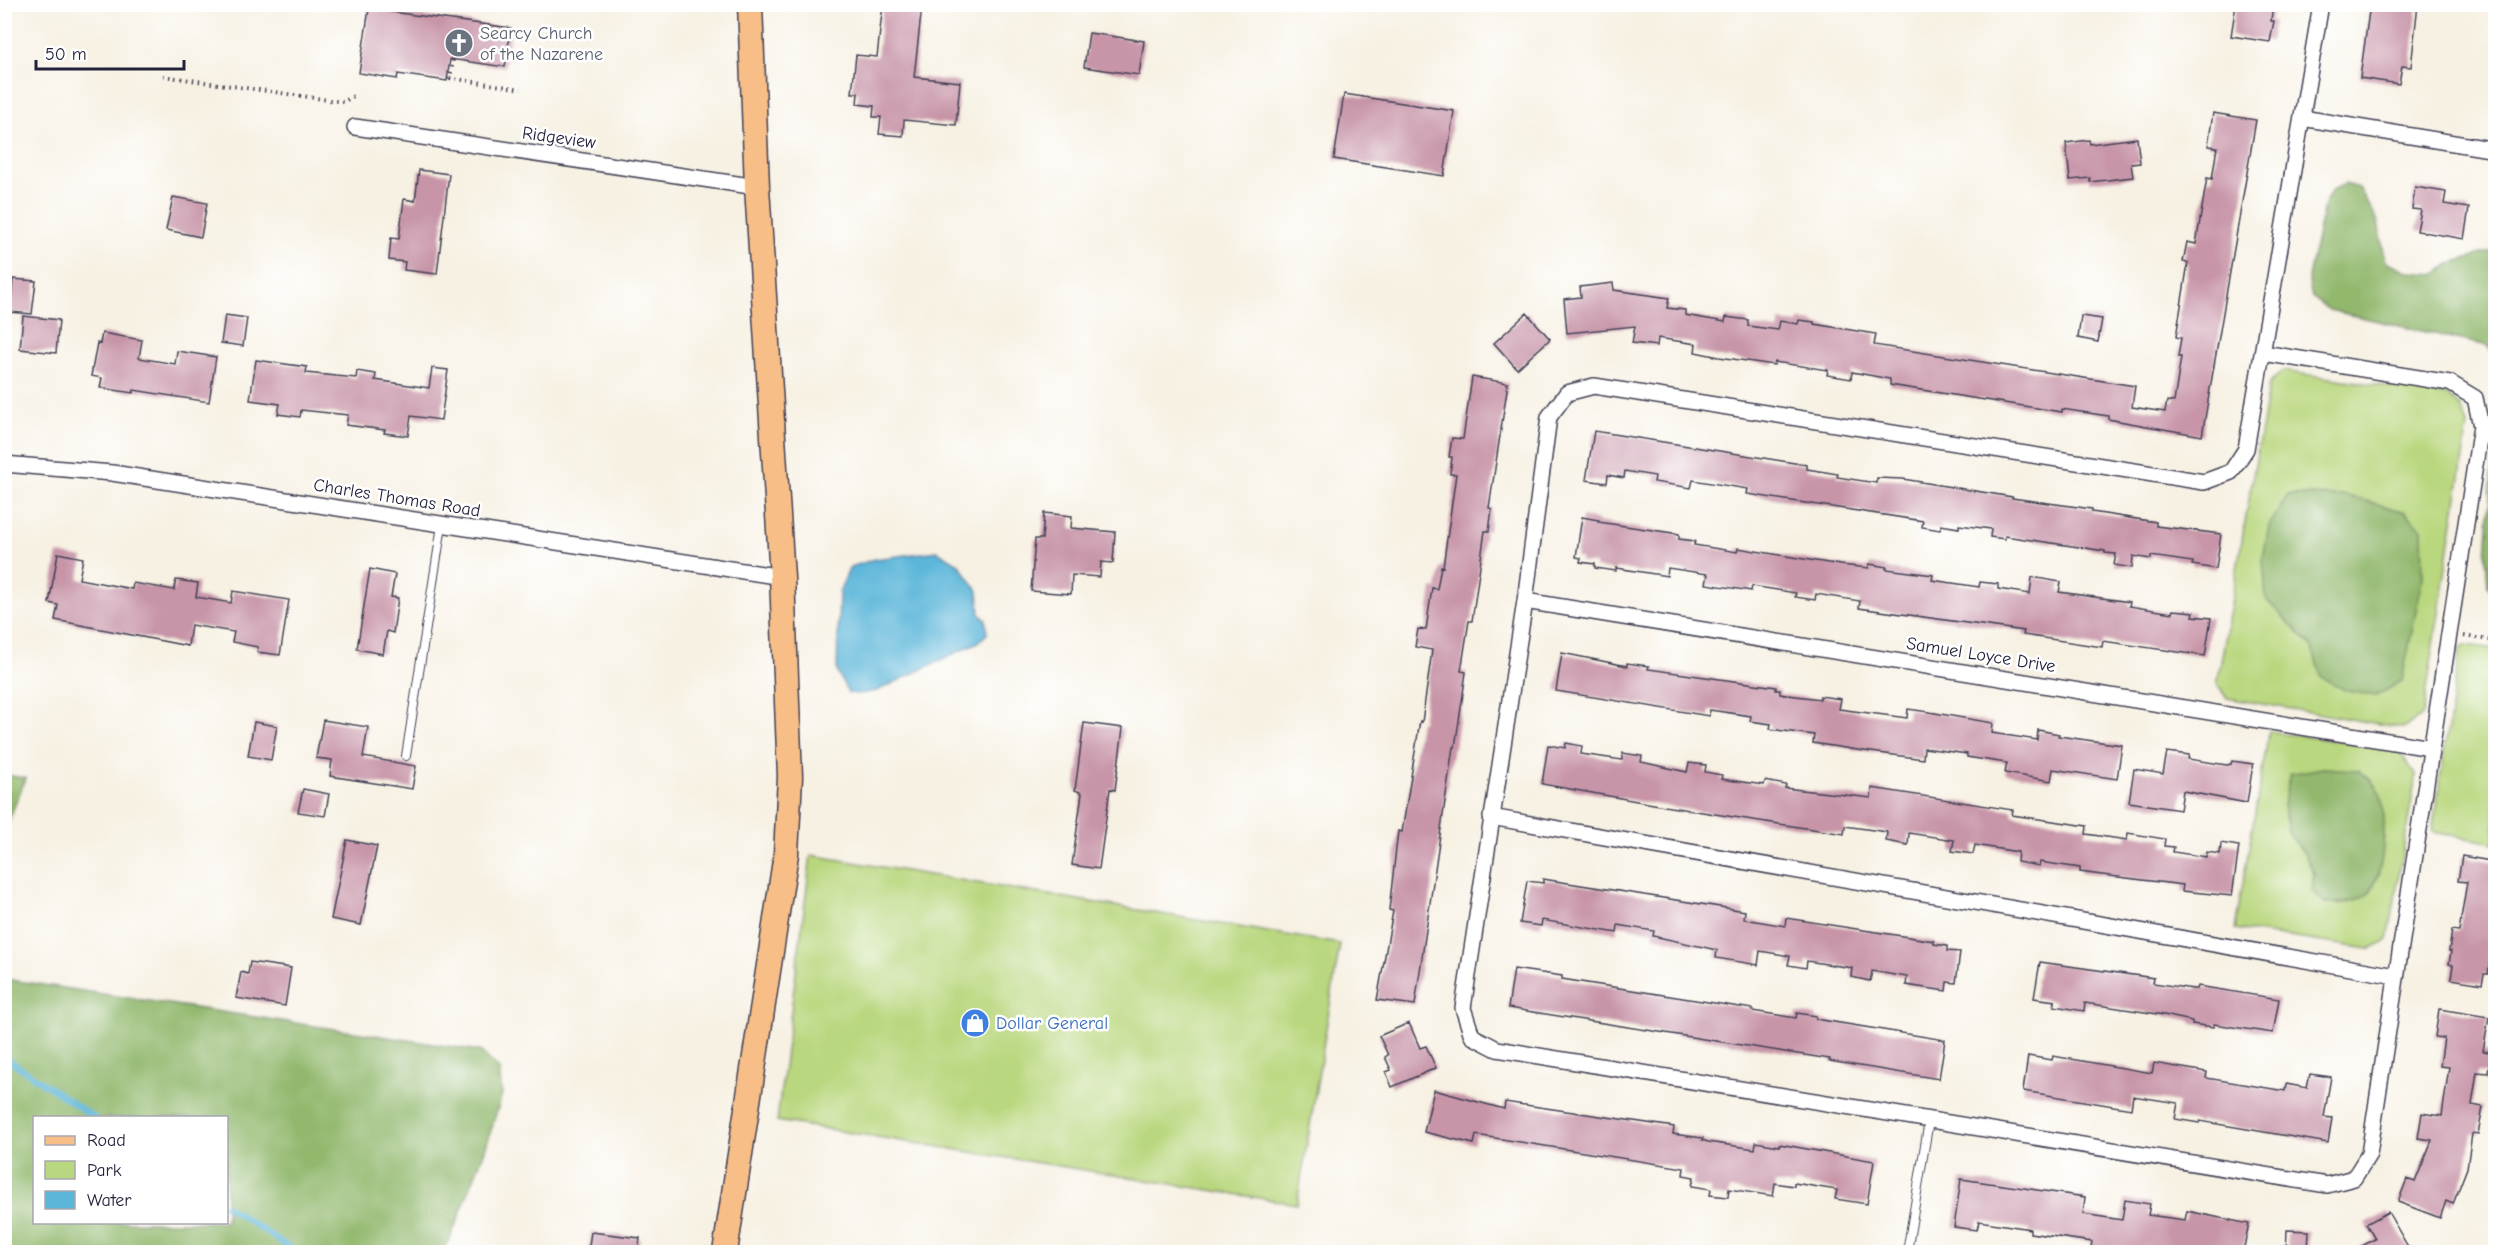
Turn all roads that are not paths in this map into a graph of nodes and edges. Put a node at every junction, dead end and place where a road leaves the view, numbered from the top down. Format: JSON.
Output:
{"nodes":[{"id":1,"x":750,"y":4,"type":"edge"},
{"id":2,"x":2321,"y":4,"type":"edge"},
{"id":3,"x":2302,"y":118,"type":"junction"},
{"id":4,"x":355,"y":127,"type":"dead end"},
{"id":5,"x":2496,"y":150,"type":"edge"},
{"id":6,"x":757,"y":187,"type":"junction"},
{"id":7,"x":2263,"y":353,"type":"junction"},
{"id":8,"x":4,"y":464,"type":"edge"},
{"id":9,"x":442,"y":525,"type":"junction"},
{"id":10,"x":782,"y":577,"type":"junction"},
{"id":11,"x":1525,"y":601,"type":"junction"},
{"id":12,"x":2431,"y":748,"type":"junction"},
{"id":13,"x":406,"y":756,"type":"dead end"},
{"id":14,"x":1491,"y":817,"type":"junction"},
{"id":15,"x":2396,"y":976,"type":"junction"},
{"id":16,"x":1929,"y":1121,"type":"junction"},
{"id":17,"x":725,"y":1252,"type":"edge"},
{"id":18,"x":1907,"y":1252,"type":"edge"}],
"edges":[{"from":1,"to":6,"type":"main road"},
{"from":2,"to":3,"type":"street"},
{"from":3,"to":5,"type":"street"},
{"from":3,"to":7,"type":"street"},
{"from":4,"to":6,"type":"street","name":"Ridgeview"},
{"from":6,"to":10,"type":"main road"},
{"from":7,"to":11,"type":"street"},
{"from":7,"to":12,"type":"street"},
{"from":8,"to":9,"type":"street","name":"Charles Thomas Road"},
{"from":9,"to":10,"type":"street","name":"Charles Thomas Road"},
{"from":9,"to":13,"type":"lane"},
{"from":10,"to":17,"type":"main road"},
{"from":11,"to":12,"type":"street","name":"Samuel Loyce Drive"},
{"from":11,"to":14,"type":"street"},
{"from":12,"to":15,"type":"street"},
{"from":14,"to":15,"type":"street"},
{"from":14,"to":16,"type":"street"},
{"from":15,"to":16,"type":"street"},
{"from":16,"to":18,"type":"lane"}]}
